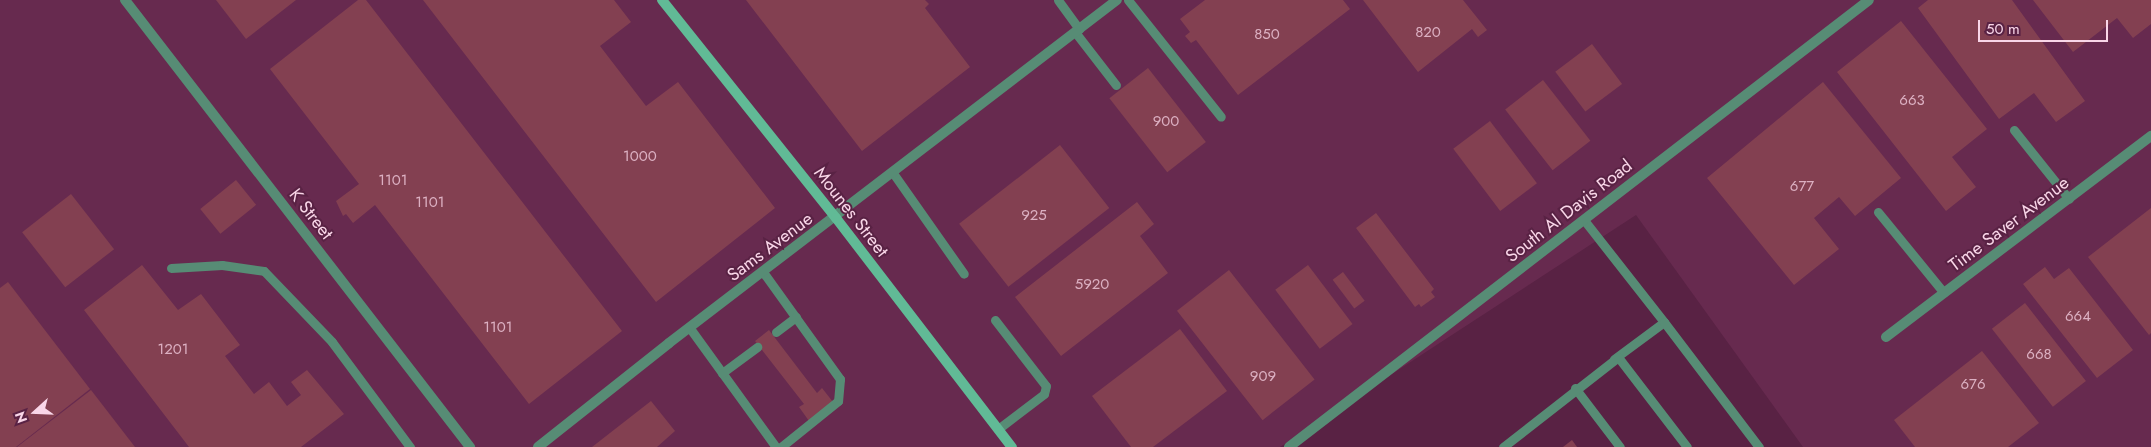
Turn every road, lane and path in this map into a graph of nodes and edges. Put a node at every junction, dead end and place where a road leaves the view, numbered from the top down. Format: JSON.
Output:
{"nodes":[{"id":1,"x":125,"y":0,"type":"edge"},
{"id":2,"x":662,"y":0,"type":"edge"},
{"id":3,"x":1058,"y":0,"type":"edge"},
{"id":4,"x":1117,"y":0,"type":"edge"},
{"id":5,"x":1128,"y":0,"type":"edge"},
{"id":6,"x":1869,"y":0,"type":"edge"},
{"id":7,"x":1077,"y":31,"type":"junction"},
{"id":8,"x":1116,"y":85,"type":"dead end"},
{"id":9,"x":1221,"y":117,"type":"dead end"},
{"id":10,"x":2014,"y":130,"type":"dead end"},
{"id":11,"x":2151,"y":136,"type":"edge"},
{"id":12,"x":893,"y":173,"type":"junction"},
{"id":13,"x":2069,"y":199,"type":"junction"},
{"id":14,"x":1878,"y":212,"type":"dead end"},
{"id":15,"x":836,"y":218,"type":"junction"},
{"id":16,"x":1584,"y":220,"type":"junction"},
{"id":17,"x":171,"y":268,"type":"dead end"},
{"id":18,"x":763,"y":272,"type":"junction"},
{"id":19,"x":964,"y":274,"type":"dead end"},
{"id":20,"x":1944,"y":293,"type":"junction"},
{"id":21,"x":796,"y":317,"type":"junction"},
{"id":22,"x":995,"y":320,"type":"dead end"},
{"id":23,"x":1664,"y":322,"type":"junction"},
{"id":24,"x":689,"y":328,"type":"junction"},
{"id":25,"x":776,"y":332,"type":"dead end"},
{"id":26,"x":1886,"y":337,"type":"dead end"},
{"id":27,"x":757,"y":346,"type":"dead end"},
{"id":28,"x":1613,"y":361,"type":"junction"},
{"id":29,"x":722,"y":373,"type":"junction"},
{"id":30,"x":1575,"y":388,"type":"junction"},
{"id":31,"x":998,"y":429,"type":"junction"},
{"id":32,"x":410,"y":447,"type":"edge"},
{"id":33,"x":470,"y":447,"type":"edge"},
{"id":34,"x":538,"y":447,"type":"edge"},
{"id":35,"x":776,"y":447,"type":"edge"},
{"id":36,"x":781,"y":447,"type":"edge"},
{"id":37,"x":1012,"y":447,"type":"edge"},
{"id":38,"x":1289,"y":447,"type":"edge"},
{"id":39,"x":1503,"y":447,"type":"edge"},
{"id":40,"x":1620,"y":447,"type":"edge"},
{"id":41,"x":1687,"y":447,"type":"edge"},
{"id":42,"x":1759,"y":447,"type":"edge"}],
"edges":[{"from":1,"to":33,"type":"street","name":"K Street"},
{"from":2,"to":15,"type":"main road","name":"Mounes Street"},
{"from":3,"to":7,"type":"lane"},
{"from":4,"to":7,"type":"street","name":"Sams Avenue"},
{"from":5,"to":9,"type":"lane"},
{"from":6,"to":16,"type":"street","name":"South Al Davis Road"},
{"from":7,"to":8,"type":"lane"},
{"from":7,"to":12,"type":"street","name":"Sams Avenue"},
{"from":10,"to":13,"type":"lane"},
{"from":11,"to":13,"type":"street","name":"Time Saver Avenue"},
{"from":12,"to":15,"type":"street","name":"Sams Avenue"},
{"from":12,"to":19,"type":"lane"},
{"from":13,"to":20,"type":"street","name":"Time Saver Avenue"},
{"from":14,"to":20,"type":"lane"},
{"from":15,"to":18,"type":"street","name":"Sams Avenue"},
{"from":15,"to":31,"type":"main road","name":"Mounes Street"},
{"from":16,"to":23,"type":"lane"},
{"from":16,"to":38,"type":"street","name":"South Al Davis Road"},
{"from":17,"to":32,"type":"lane"},
{"from":18,"to":21,"type":"lane"},
{"from":18,"to":24,"type":"street","name":"Sams Avenue"},
{"from":20,"to":26,"type":"street","name":"Time Saver Avenue"},
{"from":21,"to":25,"type":"lane"},
{"from":21,"to":36,"type":"lane"},
{"from":22,"to":31,"type":"lane"},
{"from":23,"to":28,"type":"lane"},
{"from":23,"to":42,"type":"lane"},
{"from":24,"to":29,"type":"lane"},
{"from":24,"to":34,"type":"street","name":"Sams Avenue"},
{"from":27,"to":29,"type":"lane"},
{"from":28,"to":30,"type":"lane"},
{"from":28,"to":41,"type":"lane"},
{"from":29,"to":35,"type":"lane"},
{"from":30,"to":39,"type":"lane"},
{"from":30,"to":40,"type":"lane"},
{"from":31,"to":37,"type":"main road","name":"Mounes Street"}]}
